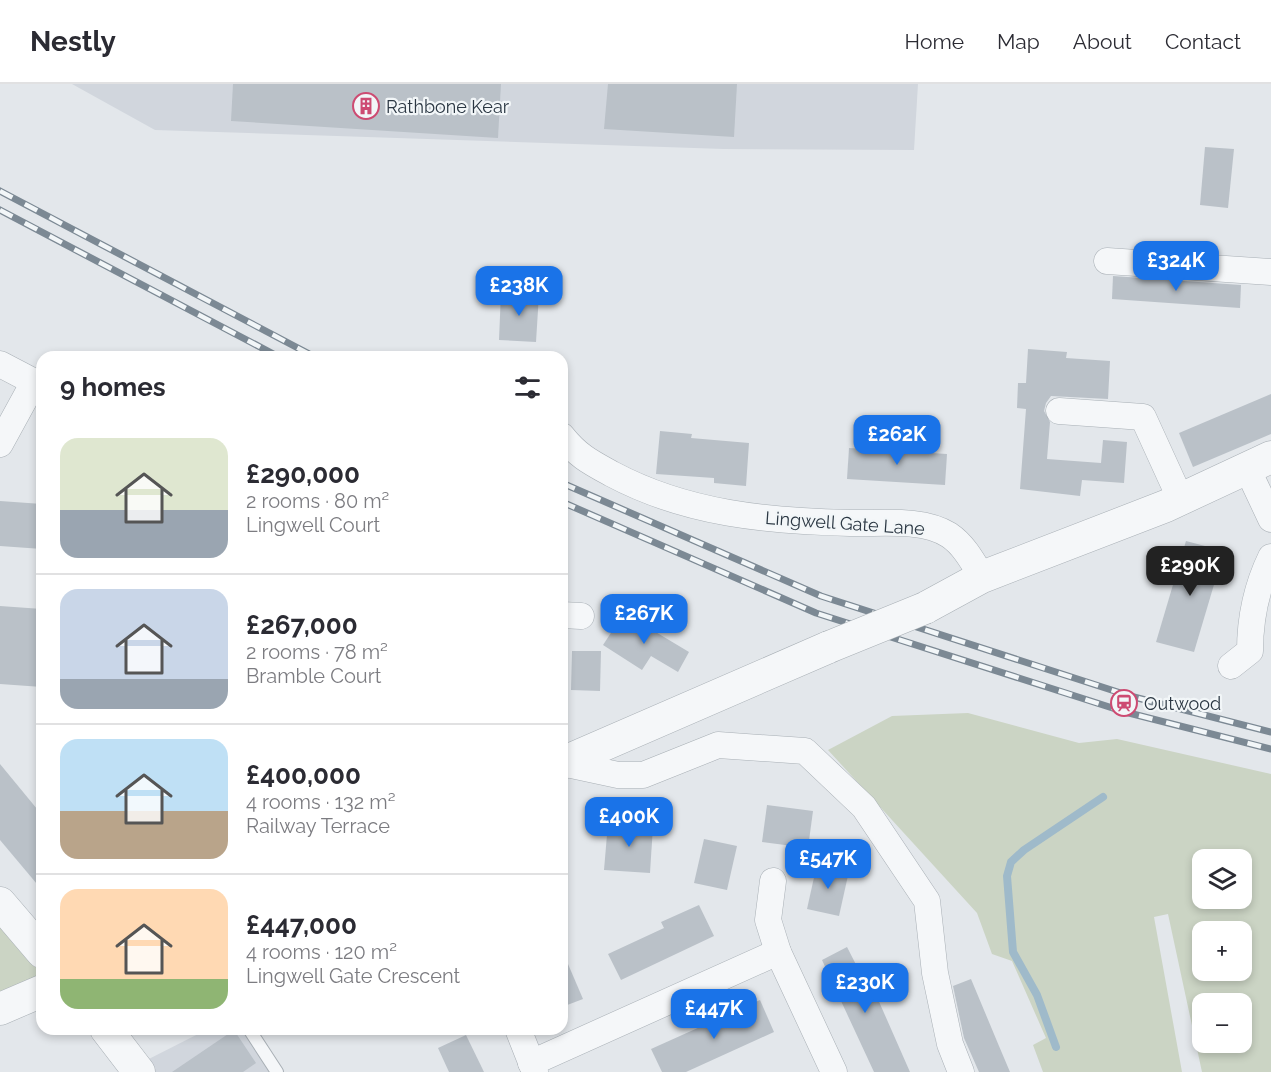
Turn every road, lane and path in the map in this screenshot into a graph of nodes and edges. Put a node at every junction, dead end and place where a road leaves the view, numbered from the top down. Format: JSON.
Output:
{"nodes":[{"id":1,"x":1107,"y":261,"type":"dead end"},
{"id":2,"x":1271,"y":272,"type":"edge"},
{"id":3,"x":0,"y":364,"type":"edge"},
{"id":4,"x":36,"y":383,"type":"edge"},
{"id":5,"x":36,"y":387,"type":"edge"},
{"id":6,"x":1059,"y":411,"type":"dead end"},
{"id":7,"x":0,"y":444,"type":"edge"},
{"id":8,"x":568,"y":444,"type":"edge"},
{"id":9,"x":1259,"y":462,"type":"edge"},
{"id":10,"x":1180,"y":498,"type":"junction"},
{"id":11,"x":1271,"y":519,"type":"edge"},
{"id":12,"x":1271,"y":557,"type":"edge"},
{"id":13,"x":982,"y":578,"type":"junction"},
{"id":14,"x":1231,"y":666,"type":"dead end"},
{"id":15,"x":568,"y":760,"type":"edge"},
{"id":16,"x":568,"y":764,"type":"edge"},
{"id":17,"x":773,"y":881,"type":"dead end"},
{"id":18,"x":0,"y":903,"type":"edge"},
{"id":19,"x":36,"y":945,"type":"edge"},
{"id":20,"x":778,"y":952,"type":"junction"},
{"id":21,"x":36,"y":994,"type":"edge"},
{"id":22,"x":0,"y":1009,"type":"edge"},
{"id":23,"x":111,"y":1035,"type":"edge"},
{"id":24,"x":253,"y":1035,"type":"edge"},
{"id":25,"x":520,"y":1035,"type":"edge"},
{"id":26,"x":533,"y":1067,"type":"edge"},
{"id":27,"x":139,"y":1072,"type":"edge"},
{"id":28,"x":278,"y":1072,"type":"edge"},
{"id":29,"x":834,"y":1072,"type":"edge"},
{"id":30,"x":961,"y":1072,"type":"edge"}],
"edges":[{"from":1,"to":2,"type":"street"},
{"from":3,"to":4,"type":"street"},
{"from":5,"to":7,"type":"street"},
{"from":6,"to":10,"type":"street"},
{"from":8,"to":13,"type":"street","name":"Lingwell Gate Lane"},
{"from":9,"to":10,"type":"street"},
{"from":9,"to":11,"type":"street"},
{"from":10,"to":13,"type":"street"},
{"from":12,"to":14,"type":"street"},
{"from":13,"to":15,"type":"street","bridge":true},
{"from":16,"to":30,"type":"street"},
{"from":17,"to":20,"type":"street"},
{"from":18,"to":19,"type":"street"},
{"from":20,"to":26,"type":"street"},
{"from":20,"to":29,"type":"street"},
{"from":21,"to":22,"type":"street"},
{"from":23,"to":27,"type":"street"},
{"from":24,"to":28,"type":"lane"},
{"from":25,"to":26,"type":"street"}]}
